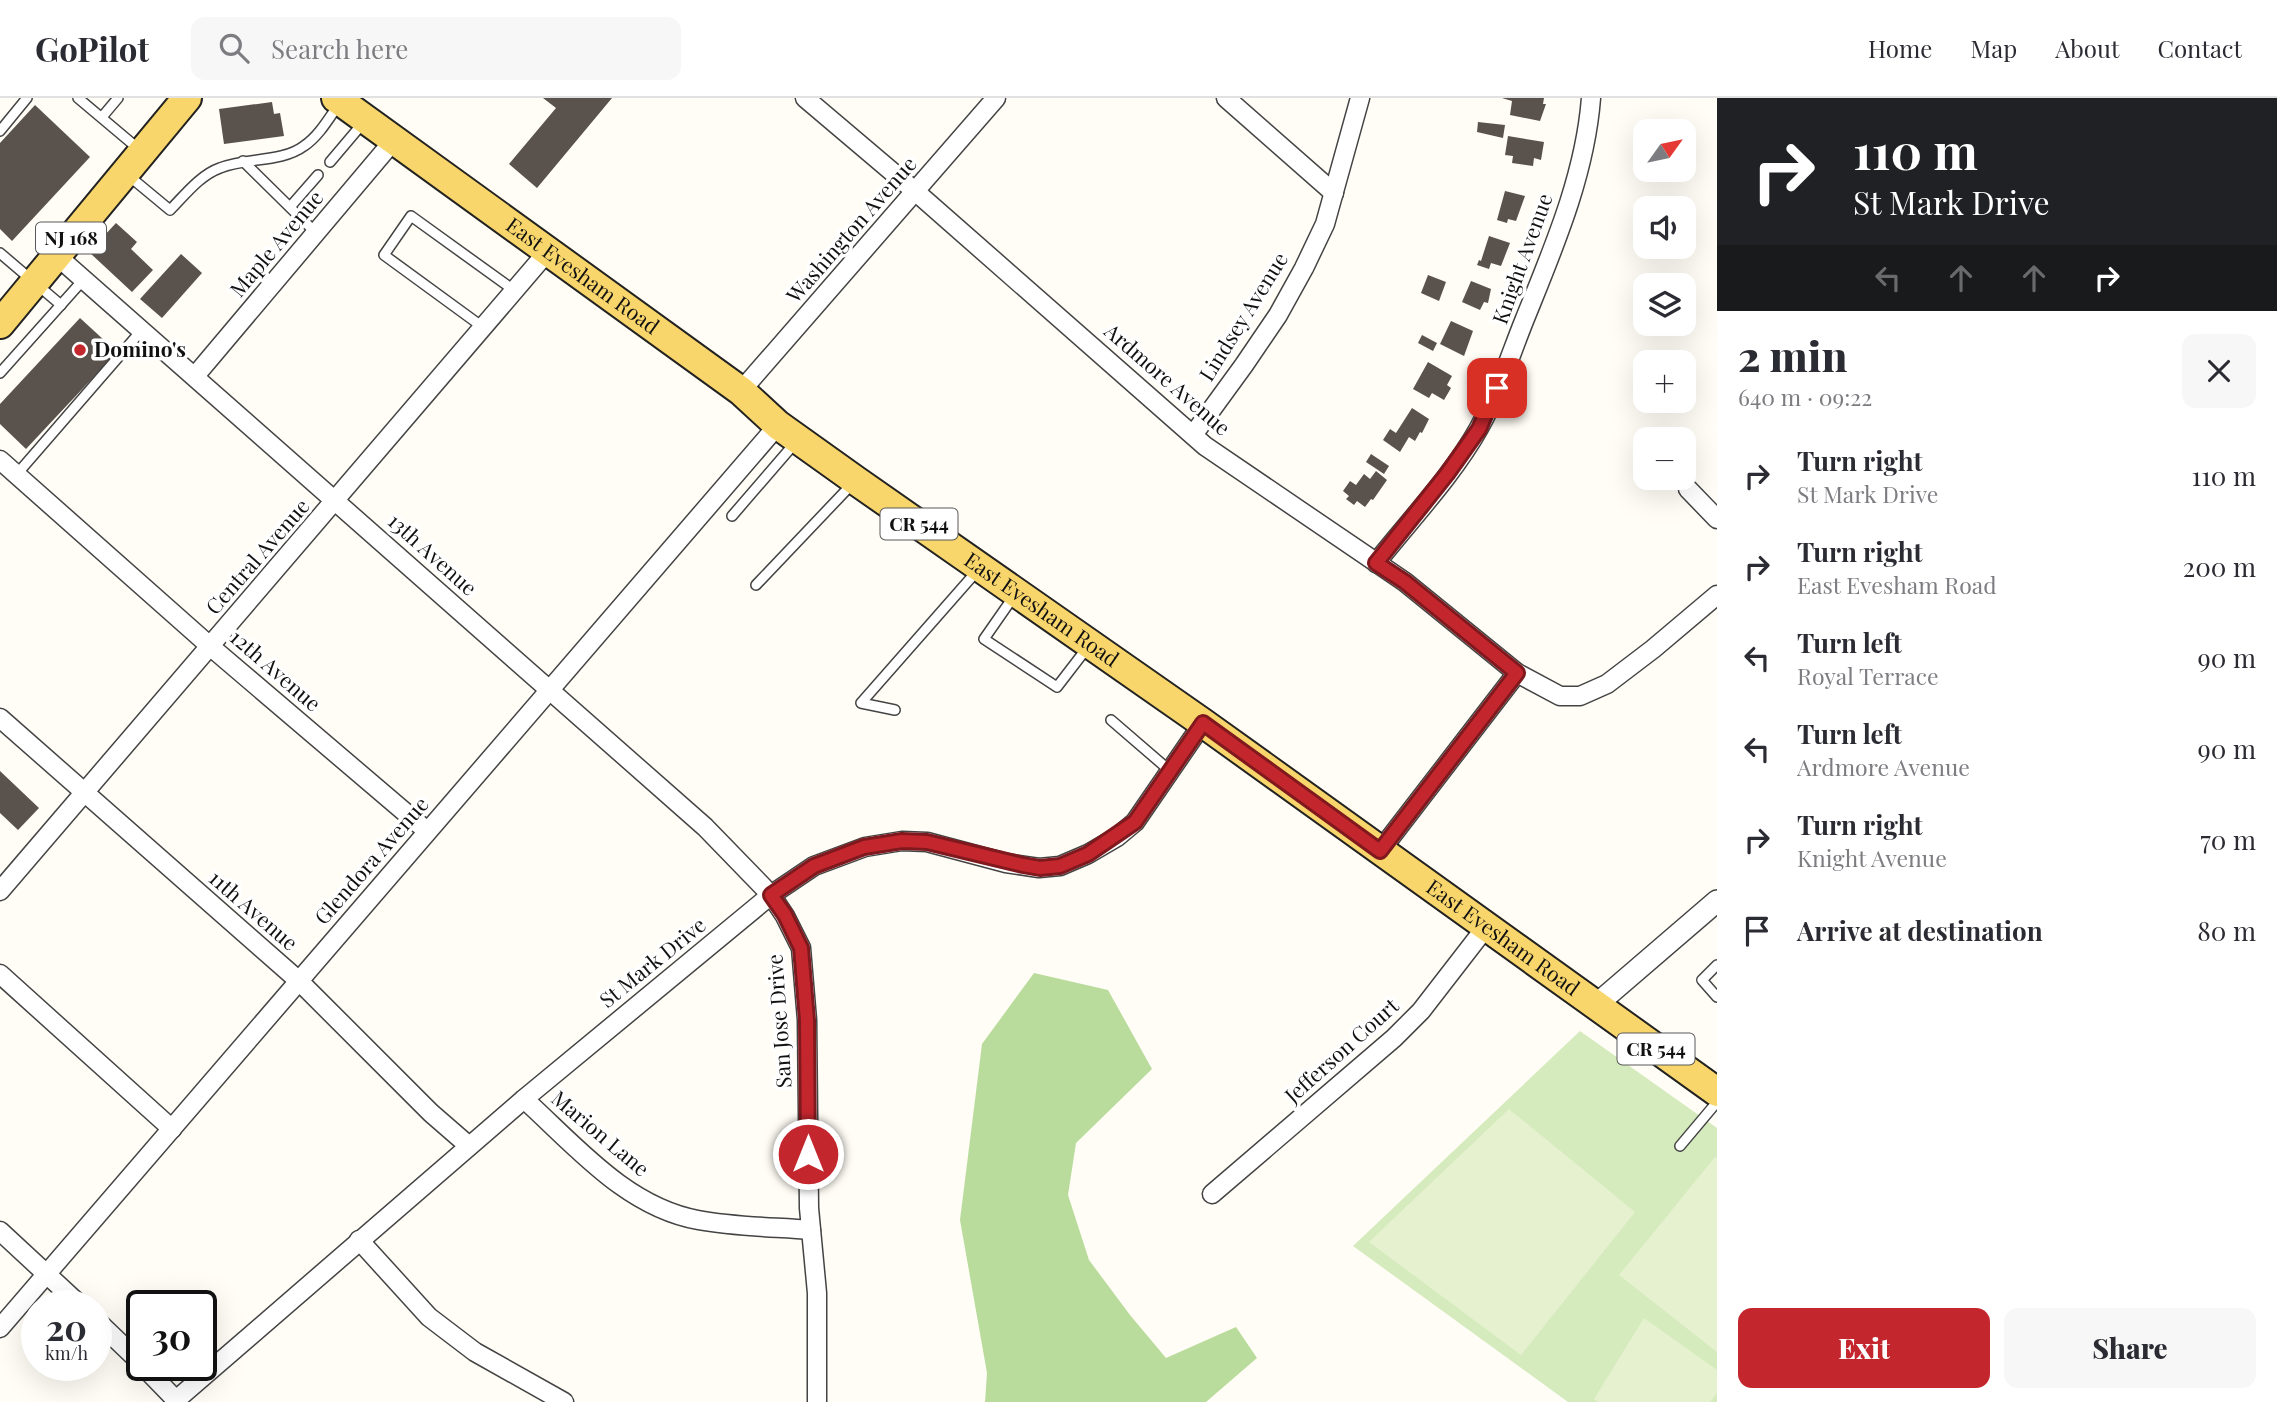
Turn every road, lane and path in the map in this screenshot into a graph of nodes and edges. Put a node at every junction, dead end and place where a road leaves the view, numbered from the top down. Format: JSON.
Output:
{"nodes":[{"id":1,"x":27,"y":98,"type":"edge"},
{"id":2,"x":78,"y":98,"type":"edge"},
{"id":3,"x":118,"y":98,"type":"edge"},
{"id":4,"x":187,"y":98,"type":"edge"},
{"id":5,"x":805,"y":98,"type":"edge"},
{"id":6,"x":996,"y":98,"type":"edge"},
{"id":7,"x":1226,"y":98,"type":"edge"},
{"id":8,"x":1360,"y":98,"type":"edge"},
{"id":9,"x":1591,"y":98,"type":"edge"},
{"id":10,"x":339,"y":100,"type":"edge"},
{"id":11,"x":102,"y":117,"type":"junction"},
{"id":12,"x":366,"y":120,"type":"junction"},
{"id":13,"x":0,"y":131,"type":"edge"},
{"id":14,"x":394,"y":140,"type":"junction"},
{"id":15,"x":243,"y":161,"type":"junction"},
{"id":16,"x":134,"y":162,"type":"junction"},
{"id":17,"x":330,"y":162,"type":"dead end"},
{"id":18,"x":318,"y":175,"type":"dead end"},
{"id":19,"x":916,"y":191,"type":"junction"},
{"id":20,"x":1334,"y":193,"type":"junction"},
{"id":21,"x":290,"y":207,"type":"junction"},
{"id":22,"x":316,"y":233,"type":"junction"},
{"id":23,"x":549,"y":250,"type":"junction"},
{"id":24,"x":0,"y":253,"type":"edge"},
{"id":25,"x":57,"y":256,"type":"junction"},
{"id":26,"x":84,"y":279,"type":"junction"},
{"id":27,"x":35,"y":282,"type":"junction"},
{"id":28,"x":515,"y":290,"type":"junction"},
{"id":29,"x":61,"y":304,"type":"junction"},
{"id":30,"x":0,"y":324,"type":"edge"},
{"id":31,"x":484,"y":328,"type":"junction"},
{"id":32,"x":141,"y":331,"type":"junction"},
{"id":33,"x":0,"y":373,"type":"edge"},
{"id":34,"x":195,"y":376,"type":"junction"},
{"id":35,"x":741,"y":391,"type":"junction"},
{"id":36,"x":788,"y":432,"type":"junction"},
{"id":37,"x":1193,"y":435,"type":"junction"},
{"id":38,"x":0,"y":460,"type":"edge"},
{"id":39,"x":17,"y":474,"type":"junction"},
{"id":40,"x":855,"y":480,"type":"junction"},
{"id":41,"x":1689,"y":490,"type":"edge"},
{"id":42,"x":336,"y":500,"type":"junction"},
{"id":43,"x":732,"y":516,"type":"dead end"},
{"id":44,"x":1717,"y":519,"type":"edge"},
{"id":45,"x":1376,"y":563,"type":"junction"},
{"id":46,"x":981,"y":567,"type":"junction"},
{"id":47,"x":757,"y":585,"type":"dead end"},
{"id":48,"x":1017,"y":592,"type":"junction"},
{"id":49,"x":1717,"y":595,"type":"edge"},
{"id":50,"x":1090,"y":644,"type":"junction"},
{"id":51,"x":211,"y":647,"type":"junction"},
{"id":52,"x":1517,"y":673,"type":"junction"},
{"id":53,"x":549,"y":689,"type":"junction"},
{"id":54,"x":895,"y":710,"type":"dead end"},
{"id":55,"x":0,"y":718,"type":"edge"},
{"id":56,"x":1111,"y":720,"type":"dead end"},
{"id":57,"x":1203,"y":723,"type":"junction"},
{"id":58,"x":1169,"y":770,"type":"junction"},
{"id":59,"x":85,"y":793,"type":"junction"},
{"id":60,"x":427,"y":831,"type":"junction"},
{"id":61,"x":1380,"y":851,"type":"junction"},
{"id":62,"x":0,"y":891,"type":"edge"},
{"id":63,"x":771,"y":895,"type":"junction"},
{"id":64,"x":1717,"y":901,"type":"edge"},
{"id":65,"x":1486,"y":927,"type":"junction"},
{"id":66,"x":1717,"y":965,"type":"edge"},
{"id":67,"x":0,"y":974,"type":"edge"},
{"id":68,"x":299,"y":981,"type":"junction"},
{"id":69,"x":1717,"y":997,"type":"edge"},
{"id":70,"x":1596,"y":1005,"type":"junction"},
{"id":71,"x":1717,"y":1092,"type":"edge"},
{"id":72,"x":524,"y":1099,"type":"junction"},
{"id":73,"x":1717,"y":1102,"type":"edge"},
{"id":74,"x":172,"y":1129,"type":"junction"},
{"id":75,"x":469,"y":1146,"type":"junction"},
{"id":76,"x":1680,"y":1146,"type":"dead end"},
{"id":77,"x":1212,"y":1194,"type":"dead end"},
{"id":78,"x":811,"y":1230,"type":"junction"},
{"id":79,"x":0,"y":1231,"type":"edge"},
{"id":80,"x":359,"y":1240,"type":"junction"},
{"id":81,"x":47,"y":1273,"type":"junction"},
{"id":82,"x":65,"y":1290,"type":"edge"},
{"id":83,"x":0,"y":1328,"type":"edge"},
{"id":84,"x":112,"y":1336,"type":"edge"},
{"id":85,"x":126,"y":1349,"type":"edge"},
{"id":86,"x":157,"y":1381,"type":"edge"},
{"id":87,"x":175,"y":1401,"type":"edge"},
{"id":88,"x":564,"y":1402,"type":"edge"},
{"id":89,"x":817,"y":1402,"type":"edge"}],
"edges":[{"from":1,"to":13,"type":"lane"},
{"from":2,"to":11,"type":"lane"},
{"from":3,"to":11,"type":"lane"},
{"from":4,"to":16,"type":"main road","number":"NJ 168"},
{"from":5,"to":19,"type":"street","name":"Ardmore Avenue"},
{"from":6,"to":19,"type":"street","name":"Washington Avenue"},
{"from":7,"to":20,"type":"street"},
{"from":8,"to":20,"type":"street","name":"Lindsey Avenue"},
{"from":9,"to":45,"type":"street","name":"Knight Avenue"},
{"from":10,"to":12,"type":"main road","name":"East Evesham Road","number":"CR 544"},
{"from":10,"to":15,"type":"lane"},
{"from":11,"to":16,"type":"lane"},
{"from":12,"to":14,"type":"main road","name":"East Evesham Road","number":"CR 544"},
{"from":12,"to":17,"type":"lane"},
{"from":14,"to":22,"type":"street","name":"Maple Avenue"},
{"from":14,"to":23,"type":"main road","name":"East Evesham Road","number":"CR 544"},
{"from":15,"to":16,"type":"lane"},
{"from":15,"to":21,"type":"lane"},
{"from":16,"to":25,"type":"main road","number":"NJ 168"},
{"from":18,"to":21,"type":"lane"},
{"from":19,"to":35,"type":"street","name":"Washington Avenue"},
{"from":19,"to":37,"type":"street","name":"Ardmore Avenue"},
{"from":20,"to":37,"type":"street","name":"Lindsey Avenue"},
{"from":21,"to":22,"type":"lane"},
{"from":22,"to":34,"type":"street","name":"Maple Avenue"},
{"from":23,"to":28,"type":"street","name":"Central Avenue"},
{"from":23,"to":35,"type":"main road","name":"East Evesham Road","number":"CR 544"},
{"from":24,"to":27,"type":"lane"},
{"from":25,"to":26,"type":"street","name":"13th Avenue"},
{"from":25,"to":27,"type":"main road","number":"NJ 168"},
{"from":26,"to":29,"type":"lane"},
{"from":26,"to":32,"type":"street","name":"13th Avenue"},
{"from":27,"to":29,"type":"lane"},
{"from":27,"to":30,"type":"main road","number":"NJ 168"},
{"from":28,"to":31,"type":"street","name":"Central Avenue"},
{"from":28,"to":31,"type":"lane"},
{"from":29,"to":33,"type":"lane"},
{"from":31,"to":42,"type":"street","name":"Central Avenue"},
{"from":32,"to":34,"type":"street","name":"13th Avenue"},
{"from":32,"to":39,"type":"lane"},
{"from":34,"to":42,"type":"street","name":"13th Avenue"},
{"from":35,"to":36,"type":"main road","name":"East Evesham Road","number":"CR 544"},
{"from":36,"to":40,"type":"main road","name":"East Evesham Road","number":"CR 544"},
{"from":36,"to":43,"type":"lane"},
{"from":36,"to":53,"type":"street","name":"Glendora Avenue"},
{"from":37,"to":45,"type":"street","name":"Ardmore Avenue"},
{"from":38,"to":39,"type":"street","name":"12th Avenue"},
{"from":39,"to":51,"type":"street","name":"12th Avenue"},
{"from":40,"to":46,"type":"main road","name":"East Evesham Road","number":"CR 544"},
{"from":40,"to":47,"type":"lane"},
{"from":41,"to":44,"type":"street"},
{"from":42,"to":51,"type":"street","name":"Central Avenue"},
{"from":42,"to":53,"type":"street","name":"13th Avenue"},
{"from":45,"to":52,"type":"street","name":"Ardmore Avenue"},
{"from":46,"to":48,"type":"main road","name":"East Evesham Road","number":"CR 544"},
{"from":46,"to":54,"type":"lane"},
{"from":48,"to":50,"type":"main road","name":"East Evesham Road","number":"CR 544"},
{"from":48,"to":50,"type":"lane"},
{"from":49,"to":52,"type":"street","name":"Ardmore Avenue"},
{"from":50,"to":57,"type":"main road","name":"East Evesham Road","number":"CR 544"},
{"from":51,"to":59,"type":"street","name":"Central Avenue"},
{"from":51,"to":60,"type":"street","name":"12th Avenue"},
{"from":52,"to":61,"type":"street"},
{"from":53,"to":60,"type":"street","name":"Glendora Avenue"},
{"from":53,"to":63,"type":"street","name":"13th Avenue"},
{"from":55,"to":59,"type":"street","name":"11th Avenue"},
{"from":56,"to":58,"type":"lane"},
{"from":57,"to":58,"type":"street","name":"St Mark Drive"},
{"from":57,"to":61,"type":"main road","name":"East Evesham Road","number":"CR 544"},
{"from":58,"to":63,"type":"street","name":"St Mark Drive"},
{"from":59,"to":62,"type":"street","name":"Central Avenue"},
{"from":59,"to":68,"type":"street","name":"11th Avenue"},
{"from":60,"to":68,"type":"street","name":"Glendora Avenue"},
{"from":61,"to":65,"type":"main road","name":"East Evesham Road","number":"CR 544"},
{"from":63,"to":72,"type":"street","name":"St Mark Drive"},
{"from":63,"to":78,"type":"street","name":"San Jose Drive"},
{"from":64,"to":70,"type":"street"},
{"from":65,"to":70,"type":"main road","name":"East Evesham Road","number":"CR 544"},
{"from":65,"to":77,"type":"street","name":"Jefferson Court"},
{"from":66,"to":69,"type":"lane"},
{"from":67,"to":74,"type":"street"},
{"from":68,"to":74,"type":"street","name":"Glendora Avenue"},
{"from":68,"to":75,"type":"street","name":"11th Avenue"},
{"from":70,"to":71,"type":"main road","name":"East Evesham Road","number":"CR 544"},
{"from":72,"to":75,"type":"street","name":"St Mark Drive"},
{"from":72,"to":78,"type":"street","name":"Marion Lane"},
{"from":73,"to":76,"type":"lane"},
{"from":74,"to":81,"type":"street","name":"Glendora Avenue"},
{"from":75,"to":80,"type":"street","name":"St Mark Drive"},
{"from":78,"to":89,"type":"street","name":"San Jose Drive"},
{"from":79,"to":81,"type":"street"},
{"from":80,"to":87,"type":"street","name":"St Mark Drive"},
{"from":80,"to":88,"type":"street"},
{"from":81,"to":82,"type":"street"},
{"from":81,"to":83,"type":"street","name":"Glendora Avenue"},
{"from":84,"to":85,"type":"street"},
{"from":86,"to":87,"type":"street"}]}
